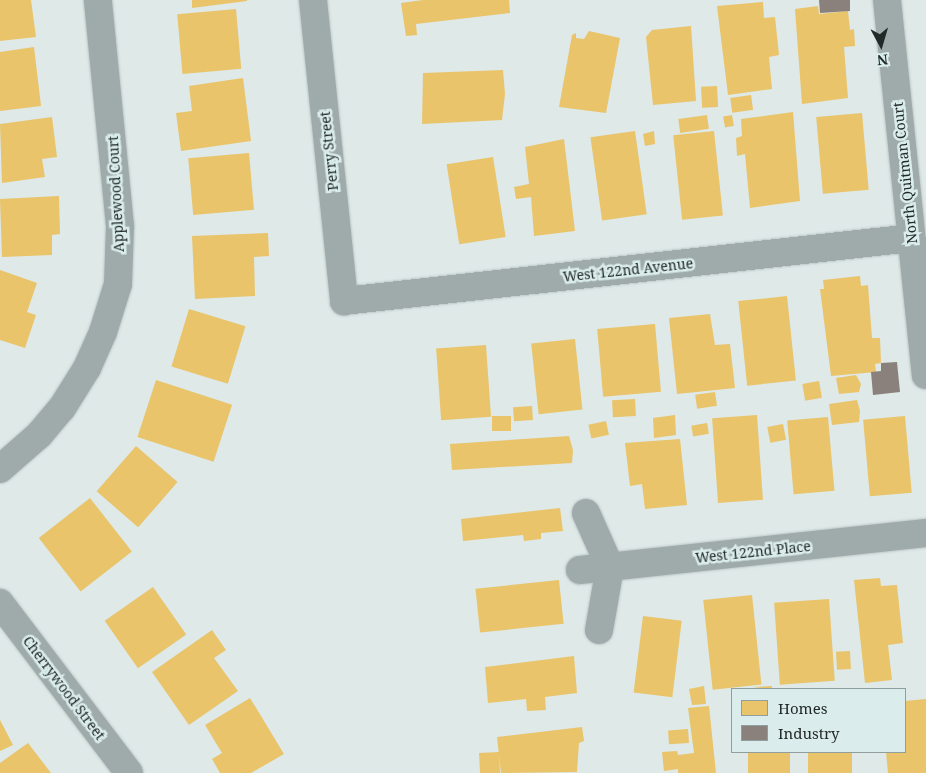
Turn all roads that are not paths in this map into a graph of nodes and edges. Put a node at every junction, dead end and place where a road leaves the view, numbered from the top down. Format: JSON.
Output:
{"nodes":[{"id":1,"x":98,"y":0,"type":"edge"},
{"id":2,"x":313,"y":0,"type":"edge"},
{"id":3,"x":887,"y":0,"type":"edge"},
{"id":4,"x":912,"y":238,"type":"junction"},
{"id":5,"x":344,"y":301,"type":"joint"},
{"id":6,"x":926,"y":375,"type":"edge"},
{"id":7,"x":0,"y":469,"type":"edge"},
{"id":8,"x":586,"y":513,"type":"dead end"},
{"id":9,"x":926,"y":533,"type":"edge"},
{"id":10,"x":610,"y":567,"type":"junction"},
{"id":11,"x":580,"y":570,"type":"dead end"},
{"id":12,"x":0,"y":603,"type":"edge"},
{"id":13,"x":599,"y":630,"type":"dead end"},
{"id":14,"x":129,"y":773,"type":"edge"}],
"edges":[{"from":1,"to":7,"type":"street","name":"Applewood Court"},
{"from":2,"to":5,"type":"street","name":"Perry Street"},
{"from":3,"to":4,"type":"street","name":"North Quitman Court"},
{"from":4,"to":5,"type":"street","name":"West 122nd Avenue"},
{"from":4,"to":6,"type":"street","name":"North Quitman Court"},
{"from":8,"to":10,"type":"street"},
{"from":9,"to":10,"type":"street","name":"West 122nd Place"},
{"from":10,"to":11,"type":"street","name":"West 122nd Place"},
{"from":10,"to":13,"type":"street"},
{"from":12,"to":14,"type":"street","name":"Cherrywood Street"}]}
